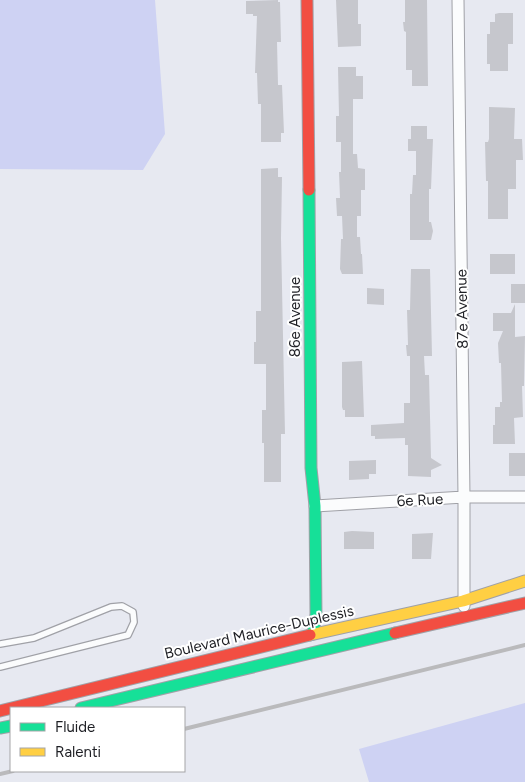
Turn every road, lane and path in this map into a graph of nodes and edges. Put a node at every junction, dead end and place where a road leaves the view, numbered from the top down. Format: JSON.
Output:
{"nodes":[{"id":1,"x":307,"y":0,"type":"edge"},
{"id":2,"x":458,"y":0,"type":"edge"},
{"id":3,"x":525,"y":496,"type":"edge"},
{"id":4,"x":464,"y":497,"type":"junction"},
{"id":5,"x":315,"y":506,"type":"junction"},
{"id":6,"x":525,"y":581,"type":"edge"},
{"id":7,"x":464,"y":601,"type":"junction"},
{"id":8,"x":525,"y":603,"type":"edge"},
{"id":9,"x":465,"y":618,"type":"junction"},
{"id":10,"x":313,"y":634,"type":"junction"},
{"id":11,"x":0,"y":644,"type":"edge"},
{"id":12,"x":0,"y":667,"type":"edge"},
{"id":13,"x":16,"y":707,"type":"edge"},
{"id":14,"x":85,"y":707,"type":"edge"}],
"edges":[{"from":1,"to":5,"type":"street","name":"86e Avenue"},
{"from":2,"to":4,"type":"street","name":"87e Avenue"},
{"from":3,"to":4,"type":"street","name":"6e Rue"},
{"from":4,"to":5,"type":"street","name":"6e Rue"},
{"from":4,"to":7,"type":"street","name":"87e Avenue"},
{"from":5,"to":10,"type":"street","name":"86e Avenue"},
{"from":6,"to":7,"type":"street","name":"Boulevard Maurice-Duplessis"},
{"from":7,"to":9,"type":"street","name":"87e Avenue"},
{"from":7,"to":10,"type":"street","name":"Boulevard Maurice-Duplessis"},
{"from":8,"to":9,"type":"street","name":"Boulevard Maurice-Duplessis"},
{"from":9,"to":14,"type":"street","name":"Boulevard Maurice-Duplessis"},
{"from":10,"to":13,"type":"street","name":"Boulevard Maurice-Duplessis"},
{"from":11,"to":12,"type":"lane"}]}
